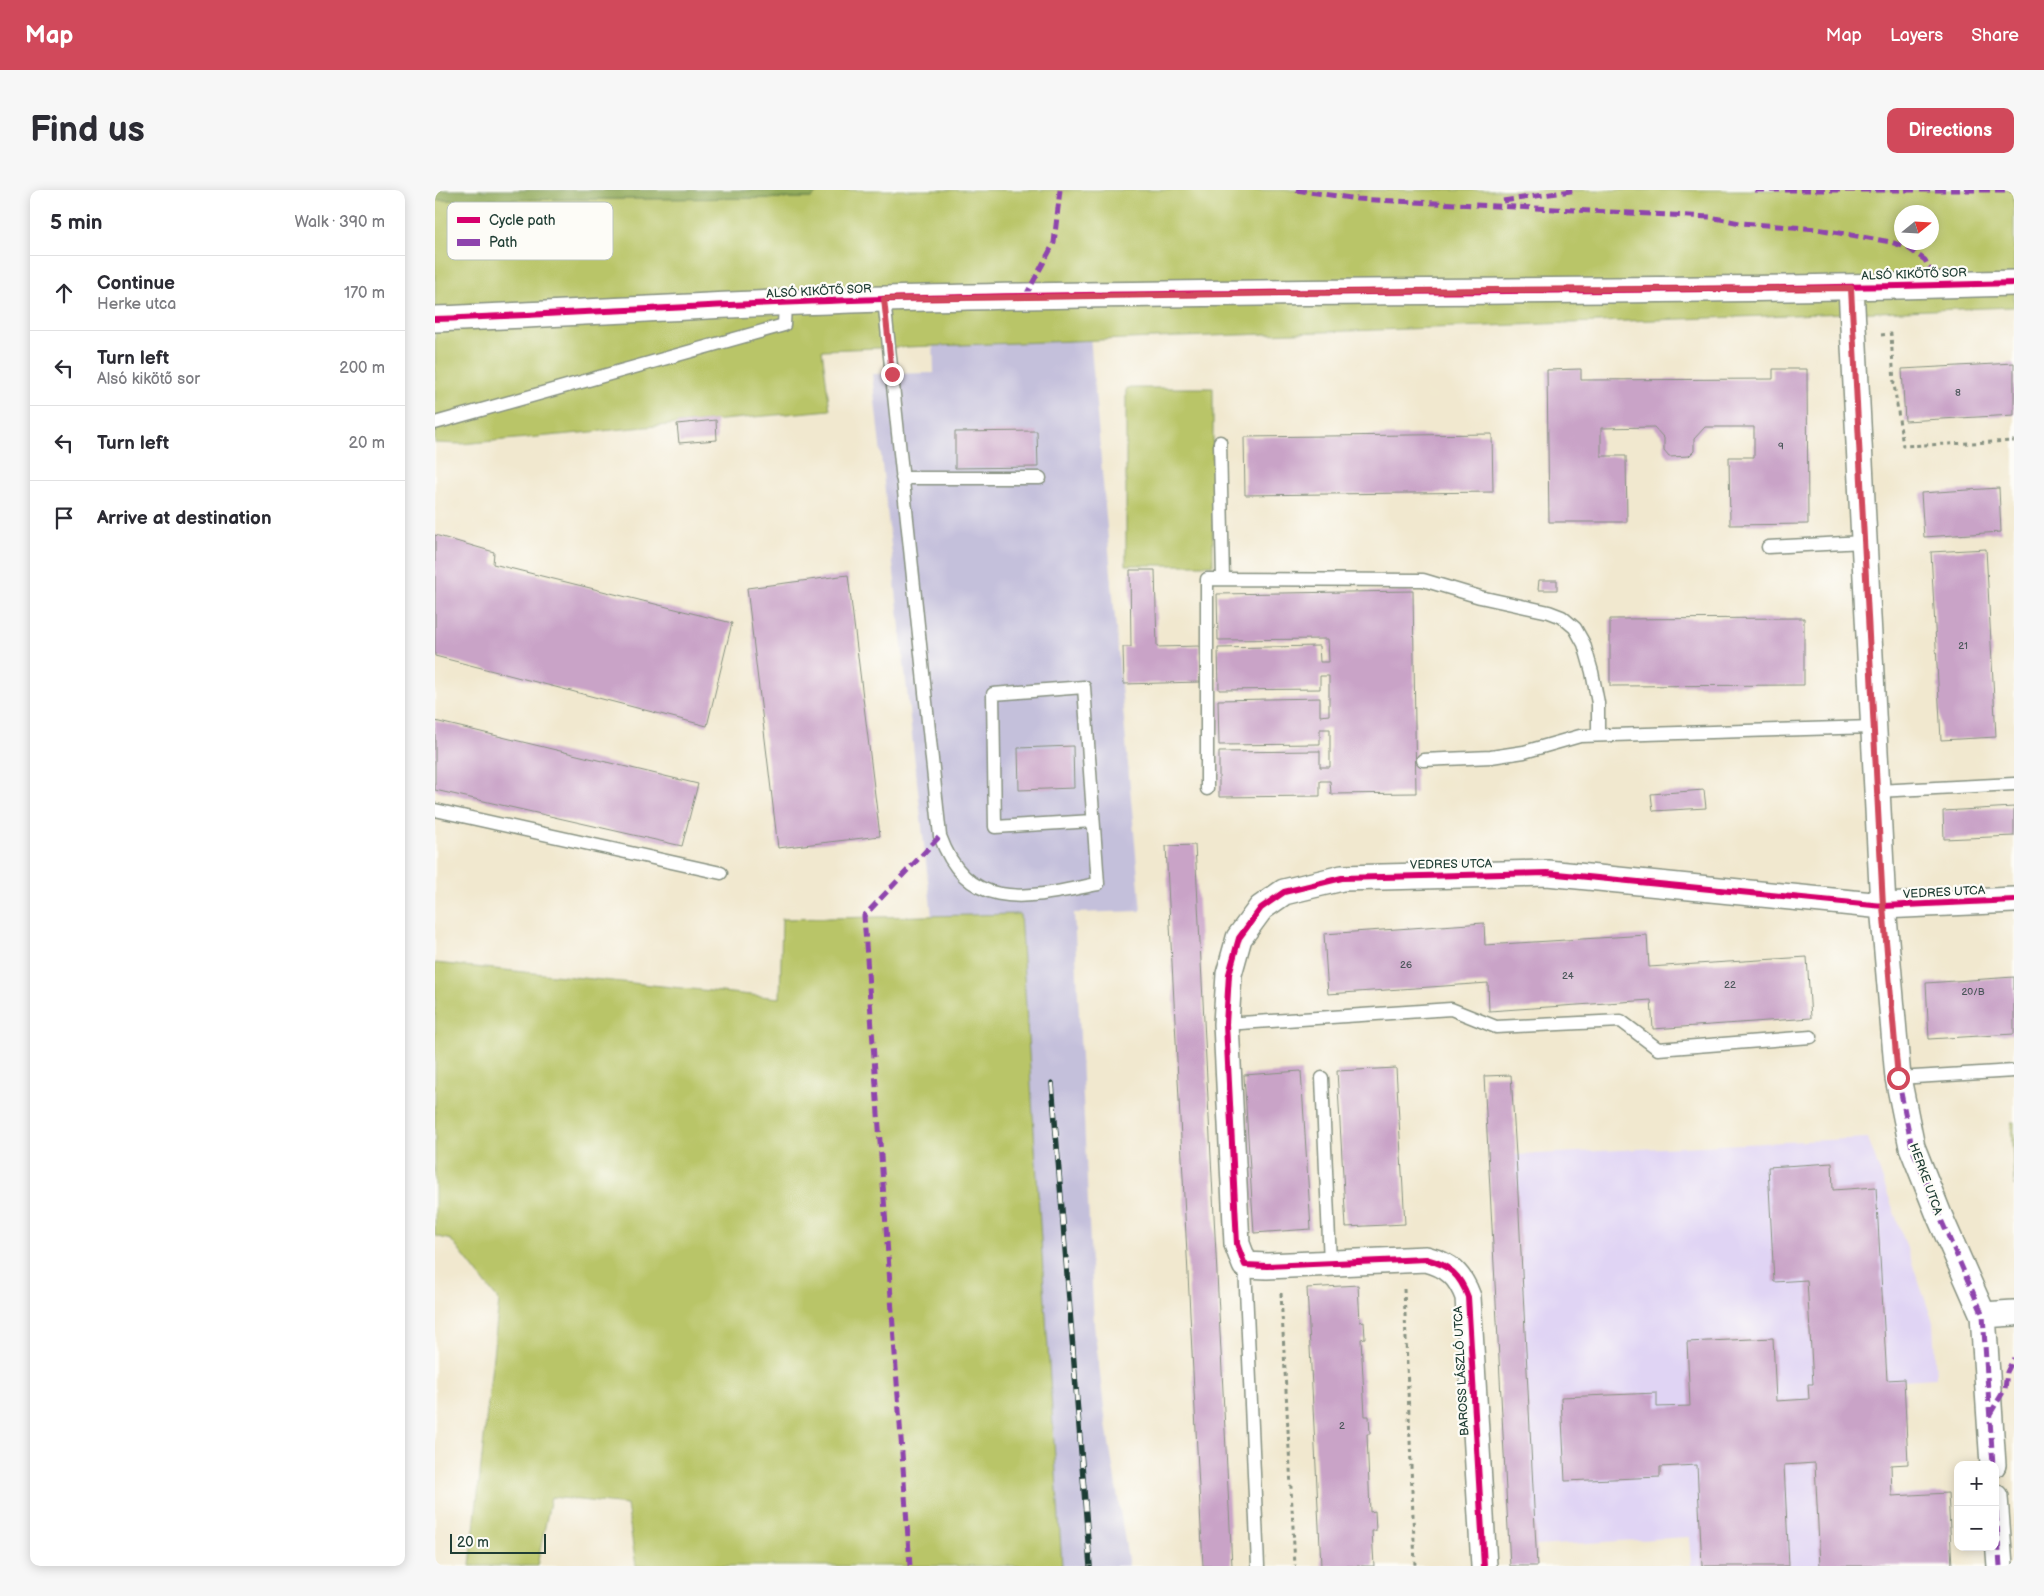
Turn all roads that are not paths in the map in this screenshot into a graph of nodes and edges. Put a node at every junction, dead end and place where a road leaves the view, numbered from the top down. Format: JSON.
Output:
{"nodes":[{"id":1,"x":2014,"y":283,"type":"edge"},
{"id":2,"x":1851,"y":288,"type":"junction"},
{"id":3,"x":884,"y":299,"type":"junction"},
{"id":4,"x":785,"y":304,"type":"junction"},
{"id":5,"x":435,"y":319,"type":"edge"},
{"id":6,"x":435,"y":423,"type":"edge"},
{"id":7,"x":1220,"y":442,"type":"dead end"},
{"id":8,"x":902,"y":478,"type":"junction"},
{"id":9,"x":1040,"y":478,"type":"dead end"},
{"id":10,"x":1864,"y":542,"type":"junction"},
{"id":11,"x":1768,"y":547,"type":"dead end"},
{"id":12,"x":1223,"y":579,"type":"junction"},
{"id":13,"x":1873,"y":728,"type":"junction"},
{"id":14,"x":1598,"y":735,"type":"junction"},
{"id":15,"x":1423,"y":760,"type":"dead end"},
{"id":16,"x":2014,"y":784,"type":"edge"},
{"id":17,"x":1207,"y":789,"type":"dead end"},
{"id":18,"x":1877,"y":791,"type":"junction"},
{"id":19,"x":435,"y":810,"type":"edge"},
{"id":20,"x":1093,"y":822,"type":"junction"},
{"id":21,"x":721,"y":873,"type":"dead end"},
{"id":22,"x":2014,"y":900,"type":"edge"},
{"id":23,"x":1883,"y":906,"type":"junction"},
{"id":24,"x":1226,"y":1024,"type":"junction"},
{"id":25,"x":1811,"y":1037,"type":"dead end"},
{"id":26,"x":2014,"y":1071,"type":"edge"},
{"id":27,"x":1322,"y":1078,"type":"dead end"},
{"id":28,"x":1898,"y":1078,"type":"junction"},
{"id":29,"x":1330,"y":1263,"type":"junction"},
{"id":30,"x":1245,"y":1265,"type":"junction"},
{"id":31,"x":2014,"y":1313,"type":"edge"},
{"id":32,"x":1983,"y":1315,"type":"junction"},
{"id":33,"x":1993,"y":1461,"type":"edge"},
{"id":34,"x":1996,"y":1506,"type":"edge"},
{"id":35,"x":1258,"y":1566,"type":"edge"},
{"id":36,"x":1484,"y":1566,"type":"edge"},
{"id":37,"x":2000,"y":1566,"type":"edge"}],
"edges":[{"from":1,"to":2,"type":"street","name":"ALSÓ KIKÖTŐ SOR"},
{"from":2,"to":3,"type":"street","name":"ALSÓ KIKÖTŐ SOR"},
{"from":2,"to":10,"type":"street","name":"HERKE UTCA"},
{"from":3,"to":4,"type":"street","name":"ALSÓ KIKÖTŐ SOR"},
{"from":3,"to":8,"type":"lane"},
{"from":4,"to":5,"type":"street","name":"ALSÓ KIKÖTŐ SOR"},
{"from":4,"to":6,"type":"lane"},
{"from":7,"to":12,"type":"lane"},
{"from":8,"to":9,"type":"lane"},
{"from":8,"to":20,"type":"lane"},
{"from":10,"to":11,"type":"lane"},
{"from":10,"to":13,"type":"street","name":"HERKE UTCA"},
{"from":12,"to":14,"type":"lane"},
{"from":12,"to":17,"type":"lane"},
{"from":13,"to":14,"type":"lane"},
{"from":13,"to":18,"type":"street","name":"HERKE UTCA"},
{"from":14,"to":15,"type":"lane"},
{"from":16,"to":18,"type":"lane"},
{"from":18,"to":23,"type":"street","name":"HERKE UTCA"},
{"from":19,"to":21,"type":"lane"},
{"from":20,"to":20,"type":"lane"},
{"from":22,"to":23,"type":"street","name":"VEDRES UTCA"},
{"from":23,"to":24,"type":"street","name":"VEDRES UTCA"},
{"from":23,"to":28,"type":"street","name":"HERKE UTCA"},
{"from":24,"to":25,"type":"lane"},
{"from":24,"to":30,"type":"street","name":"VEDRES UTCA"},
{"from":26,"to":28,"type":"lane"},
{"from":27,"to":29,"type":"lane"},
{"from":28,"to":32,"type":"street","name":"HERKE UTCA"},
{"from":29,"to":30,"type":"street","name":"BAROSS LÁSZLÓ UTCA"},
{"from":29,"to":36,"type":"street","name":"BAROSS LÁSZLÓ UTCA"},
{"from":30,"to":35,"type":"lane"},
{"from":31,"to":32,"type":"street"},
{"from":32,"to":33,"type":"street","name":"HERKE UTCA"},
{"from":34,"to":37,"type":"street"}]}
